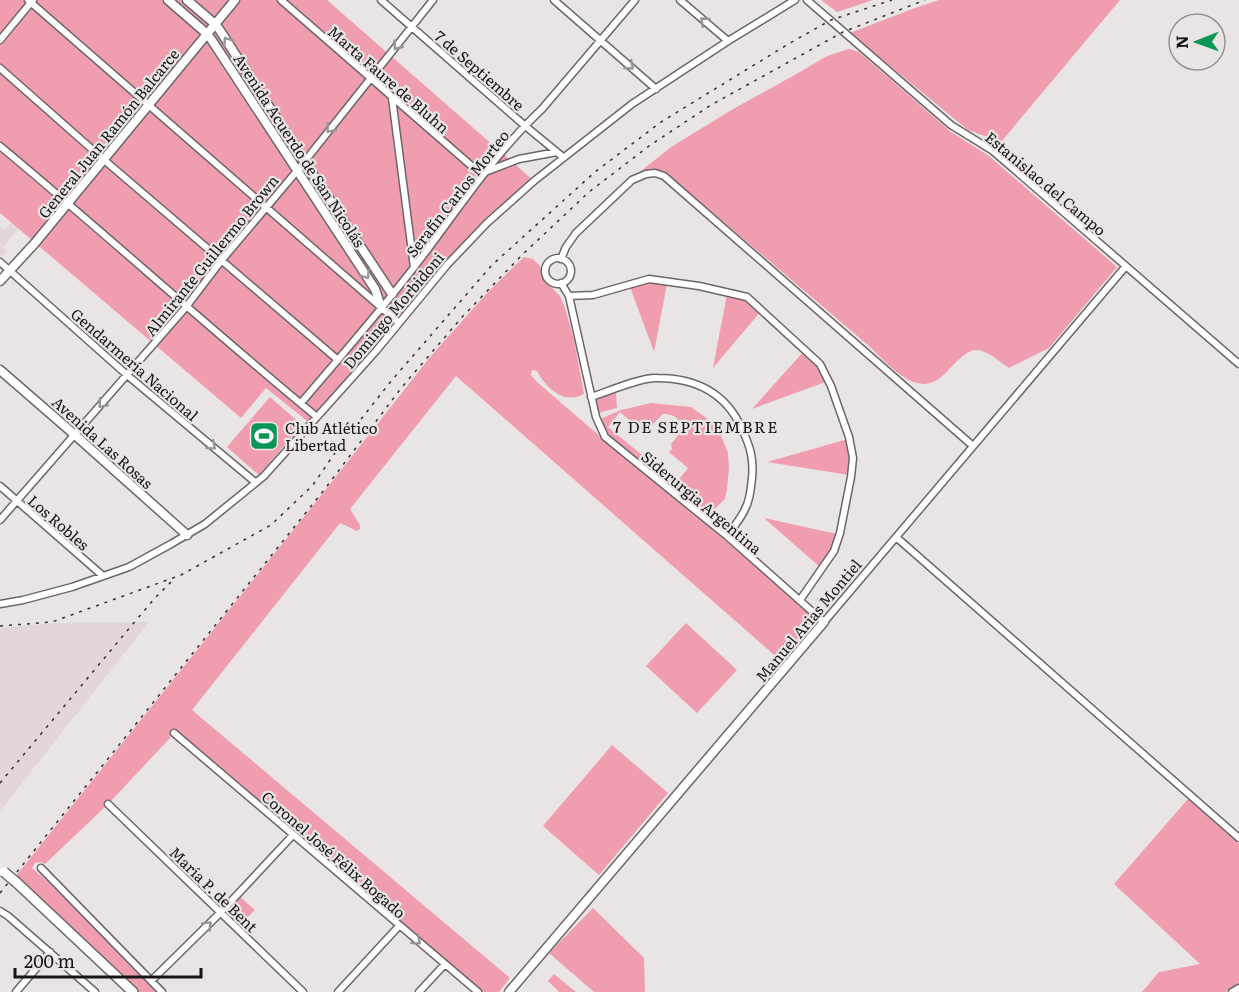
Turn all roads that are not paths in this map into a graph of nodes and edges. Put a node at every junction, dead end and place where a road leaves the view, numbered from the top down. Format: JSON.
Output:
{"nodes":[{"id":1,"x":168,"y":0,"type":"edge"},
{"id":2,"x":187,"y":0,"type":"edge"},
{"id":3,"x":235,"y":0,"type":"edge"},
{"id":4,"x":280,"y":0,"type":"edge"},
{"id":5,"x":381,"y":0,"type":"edge"},
{"id":6,"x":433,"y":0,"type":"edge"},
{"id":7,"x":554,"y":0,"type":"edge"},
{"id":8,"x":635,"y":0,"type":"edge"},
{"id":9,"x":680,"y":0,"type":"edge"},
{"id":10,"x":795,"y":0,"type":"edge"},
{"id":11,"x":807,"y":0,"type":"edge"},
{"id":12,"x":31,"y":1,"type":"edge"},
{"id":13,"x":215,"y":24,"type":"junction"},
{"id":14,"x":411,"y":27,"type":"junction"},
{"id":15,"x":206,"y":33,"type":"junction"},
{"id":16,"x":0,"y":40,"type":"edge"},
{"id":17,"x":601,"y":41,"type":"junction"},
{"id":18,"x":728,"y":41,"type":"junction"},
{"id":19,"x":0,"y":68,"type":"edge"},
{"id":20,"x":370,"y":79,"type":"junction"},
{"id":21,"x":656,"y":89,"type":"junction"},
{"id":22,"x":392,"y":98,"type":"junction"},
{"id":23,"x":149,"y":104,"type":"junction"},
{"id":24,"x":524,"y":125,"type":"junction"},
{"id":25,"x":0,"y":146,"type":"edge"},
{"id":26,"x":557,"y":152,"type":"junction"},
{"id":27,"x":563,"y":157,"type":"junction"},
{"id":28,"x":103,"y":159,"type":"junction"},
{"id":29,"x":304,"y":161,"type":"junction"},
{"id":30,"x":297,"y":171,"type":"junction"},
{"id":31,"x":484,"y":174,"type":"junction"},
{"id":32,"x":68,"y":203,"type":"junction"},
{"id":33,"x":266,"y":206,"type":"junction"},
{"id":34,"x":561,"y":259,"type":"junction"},
{"id":35,"x":221,"y":261,"type":"junction"},
{"id":36,"x":0,"y":262,"type":"edge"},
{"id":37,"x":1126,"y":266,"type":"junction"},
{"id":38,"x":414,"y":267,"type":"junction"},
{"id":39,"x":10,"y":270,"type":"junction"},
{"id":40,"x":0,"y":281,"type":"edge"},
{"id":41,"x":561,"y":284,"type":"junction"},
{"id":42,"x":392,"y":294,"type":"junction"},
{"id":43,"x":569,"y":296,"type":"junction"},
{"id":44,"x":186,"y":307,"type":"junction"},
{"id":45,"x":381,"y":307,"type":"junction"},
{"id":46,"x":399,"y":323,"type":"junction"},
{"id":47,"x":338,"y":360,"type":"junction"},
{"id":48,"x":1239,"y":364,"type":"edge"},
{"id":49,"x":0,"y":370,"type":"edge"},
{"id":50,"x":127,"y":375,"type":"junction"},
{"id":51,"x":591,"y":397,"type":"junction"},
{"id":52,"x":301,"y":403,"type":"junction"},
{"id":53,"x":317,"y":417,"type":"junction"},
{"id":54,"x":75,"y":435,"type":"junction"},
{"id":55,"x":973,"y":446,"type":"junction"},
{"id":56,"x":255,"y":482,"type":"junction"},
{"id":57,"x":0,"y":486,"type":"edge"},
{"id":58,"x":16,"y":501,"type":"junction"},
{"id":59,"x":0,"y":520,"type":"edge"},
{"id":60,"x":187,"y":535,"type":"junction"},
{"id":61,"x":727,"y":536,"type":"junction"},
{"id":62,"x":896,"y":537,"type":"junction"},
{"id":63,"x":103,"y":576,"type":"junction"},
{"id":64,"x":800,"y":600,"type":"junction"},
{"id":65,"x":0,"y":604,"type":"edge"},
{"id":66,"x":824,"y":622,"type":"junction"},
{"id":67,"x":174,"y":734,"type":"dead end"},
{"id":68,"x":108,"y":804,"type":"dead end"},
{"id":69,"x":293,"y":835,"type":"junction"},
{"id":70,"x":1239,"y":837,"type":"edge"},
{"id":71,"x":41,"y":868,"type":"dead end"},
{"id":72,"x":2,"y":870,"type":"edge"},
{"id":73,"x":0,"y":911,"type":"edge"},
{"id":74,"x":221,"y":912,"type":"junction"},
{"id":75,"x":399,"y":926,"type":"junction"},
{"id":76,"x":50,"y":952,"type":"junction"},
{"id":77,"x":445,"y":964,"type":"junction"},
{"id":78,"x":151,"y":981,"type":"junction"},
{"id":79,"x":1239,"y":988,"type":"edge"},
{"id":80,"x":16,"y":992,"type":"edge"},
{"id":81,"x":95,"y":992,"type":"edge"},
{"id":82,"x":133,"y":992,"type":"edge"},
{"id":83,"x":162,"y":992,"type":"edge"},
{"id":84,"x":303,"y":992,"type":"edge"},
{"id":85,"x":338,"y":992,"type":"edge"},
{"id":86,"x":419,"y":992,"type":"edge"},
{"id":87,"x":478,"y":992,"type":"edge"},
{"id":88,"x":509,"y":992,"type":"edge"},
{"id":89,"x":1232,"y":992,"type":"edge"}],
"edges":[{"from":1,"to":15,"type":"street","name":"Avenida Acuerdo de San Nicolás"},
{"from":2,"to":13,"type":"street","name":"Avenida Acuerdo de San Nicolás"},
{"from":3,"to":13,"type":"street","name":"General Juan Ramón Balcarce"},
{"from":4,"to":20,"type":"street","name":"Marta Faure de Bluhn"},
{"from":5,"to":14,"type":"street","name":"7 de Septiembre"},
{"from":6,"to":14,"type":"street","name":"Almirante Guillermo Brown"},
{"from":7,"to":17,"type":"street"},
{"from":8,"to":17,"type":"street","name":"Serafín Carlos Morteo"},
{"from":18,"to":9,"type":"street","one_way":true},
{"from":10,"to":18,"type":"street","name":"Domingo Morbidoni"},
{"from":11,"to":37,"type":"street","name":"Estanislao del Campo"},
{"from":12,"to":16,"type":"street"},
{"from":12,"to":23,"type":"street"},
{"from":13,"to":15,"type":"street","name":"General Juan Ramón Balcarce"},
{"from":29,"to":13,"type":"street","name":"Avenida Acuerdo de San Nicolás","one_way":true},
{"from":14,"to":20,"type":"street","name":"Almirante Guillermo Brown","one_way":true},
{"from":14,"to":24,"type":"street","name":"7 de Septiembre"},
{"from":15,"to":23,"type":"street","name":"General Juan Ramón Balcarce"},
{"from":15,"to":30,"type":"street","name":"Avenida Acuerdo de San Nicolás"},
{"from":17,"to":21,"type":"street","one_way":true},
{"from":17,"to":24,"type":"street","name":"Serafín Carlos Morteo"},
{"from":18,"to":21,"type":"street","name":"Domingo Morbidoni"},
{"from":19,"to":28,"type":"street"},
{"from":20,"to":22,"type":"street","name":"Marta Faure de Bluhn"},
{"from":20,"to":29,"type":"street","name":"Almirante Guillermo Brown","one_way":true},
{"from":21,"to":27,"type":"street","name":"Domingo Morbidoni"},
{"from":22,"to":31,"type":"street","name":"Marta Faure de Bluhn"},
{"from":22,"to":38,"type":"street"},
{"from":23,"to":28,"type":"street","name":"General Juan Ramón Balcarce"},
{"from":23,"to":33,"type":"street"},
{"from":24,"to":26,"type":"street","name":"7 de Septiembre"},
{"from":24,"to":31,"type":"street","name":"Serafín Carlos Morteo"},
{"from":25,"to":32,"type":"street"},
{"from":26,"to":27,"type":"street","name":"7 de Septiembre"},
{"from":26,"to":31,"type":"street"},
{"from":27,"to":46,"type":"street","name":"Domingo Morbidoni"},
{"from":28,"to":32,"type":"street","name":"General Juan Ramón Balcarce"},
{"from":28,"to":35,"type":"street"},
{"from":29,"to":30,"type":"street","name":"Almirante Guillermo Brown"},
{"from":29,"to":42,"type":"street","name":"Avenida Acuerdo de San Nicolás"},
{"from":30,"to":33,"type":"street","name":"Almirante Guillermo Brown"},
{"from":30,"to":45,"type":"street","name":"Avenida Acuerdo de San Nicolás","one_way":true},
{"from":31,"to":38,"type":"street","name":"Serafín Carlos Morteo"},
{"from":32,"to":39,"type":"street","name":"General Juan Ramón Balcarce"},
{"from":32,"to":44,"type":"street"},
{"from":33,"to":35,"type":"street","name":"Almirante Guillermo Brown"},
{"from":33,"to":45,"type":"street"},
{"from":34,"to":41,"type":"street"},
{"from":34,"to":41,"type":"street","name":"Siderurgia Argentina"},
{"from":34,"to":55,"type":"street"},
{"from":35,"to":44,"type":"street","name":"Almirante Guillermo Brown"},
{"from":35,"to":47,"type":"street"},
{"from":36,"to":39,"type":"street","name":"Gendarmería Nacional"},
{"from":37,"to":48,"type":"street","name":"Estanislao del Campo"},
{"from":37,"to":55,"type":"street","name":"Manuel Arias Montiel"},
{"from":38,"to":42,"type":"street","name":"Serafín Carlos Morteo"},
{"from":39,"to":40,"type":"street","name":"General Juan Ramón Balcarce"},
{"from":39,"to":50,"type":"street","name":"Gendarmería Nacional"},
{"from":41,"to":43,"type":"street","name":"Siderurgia Argentina"},
{"from":42,"to":45,"type":"street","name":"Serafín Carlos Morteo"},
{"from":43,"to":51,"type":"street","name":"Siderurgia Argentina"},
{"from":43,"to":64,"type":"street"},
{"from":44,"to":50,"type":"street","name":"Almirante Guillermo Brown"},
{"from":44,"to":52,"type":"street"},
{"from":45,"to":46,"type":"street","name":"Avenida Acuerdo de San Nicolás"},
{"from":45,"to":47,"type":"street","name":"Serafín Carlos Morteo"},
{"from":46,"to":53,"type":"street","name":"Domingo Morbidoni"},
{"from":47,"to":52,"type":"street","name":"Serafín Carlos Morteo"},
{"from":49,"to":54,"type":"street","name":"Avenida Las Rosas"},
{"from":50,"to":54,"type":"street","name":"Almirante Guillermo Brown","one_way":true},
{"from":50,"to":56,"type":"street","name":"Gendarmería Nacional","one_way":true},
{"from":51,"to":61,"type":"street","name":"Siderurgia Argentina"},
{"from":51,"to":61,"type":"street"},
{"from":52,"to":53,"type":"street"},
{"from":53,"to":56,"type":"street","name":"Domingo Morbidoni"},
{"from":54,"to":58,"type":"street","name":"Almirante Guillermo Brown"},
{"from":54,"to":60,"type":"street","name":"Avenida Las Rosas"},
{"from":55,"to":62,"type":"street","name":"Manuel Arias Montiel"},
{"from":56,"to":60,"type":"street","name":"Domingo Morbidoni"},
{"from":57,"to":58,"type":"street","name":"Los Robles"},
{"from":58,"to":59,"type":"street","name":"Almirante Guillermo Brown"},
{"from":58,"to":63,"type":"street","name":"Los Robles"},
{"from":60,"to":63,"type":"street","name":"Domingo Morbidoni"},
{"from":61,"to":64,"type":"street","name":"Siderurgia Argentina"},
{"from":62,"to":66,"type":"street","name":"Manuel Arias Montiel"},
{"from":62,"to":70,"type":"street"},
{"from":63,"to":65,"type":"street","name":"Domingo Morbidoni"},
{"from":64,"to":66,"type":"street","name":"Siderurgia Argentina"},
{"from":66,"to":88,"type":"street","name":"Manuel Arias Montiel"},
{"from":67,"to":69,"type":"street","name":"Coronel José Félix Bogado"},
{"from":68,"to":74,"type":"street","name":"María P. de Bent"},
{"from":69,"to":74,"type":"street"},
{"from":69,"to":75,"type":"street","name":"Coronel José Félix Bogado"},
{"from":71,"to":78,"type":"street"},
{"from":72,"to":82,"type":"main road","bridge":true},
{"from":73,"to":76,"type":"street"},
{"from":78,"to":74,"type":"street","one_way":true},
{"from":74,"to":84,"type":"street","name":"María P. de Bent"},
{"from":75,"to":77,"type":"street","name":"Coronel José Félix Bogado","one_way":true},
{"from":75,"to":85,"type":"street"},
{"from":76,"to":80,"type":"street"},
{"from":76,"to":81,"type":"street"},
{"from":77,"to":86,"type":"street"},
{"from":77,"to":87,"type":"street","name":"Coronel José Félix Bogado"},
{"from":78,"to":83,"type":"street"},
{"from":79,"to":89,"type":"street"}]}
